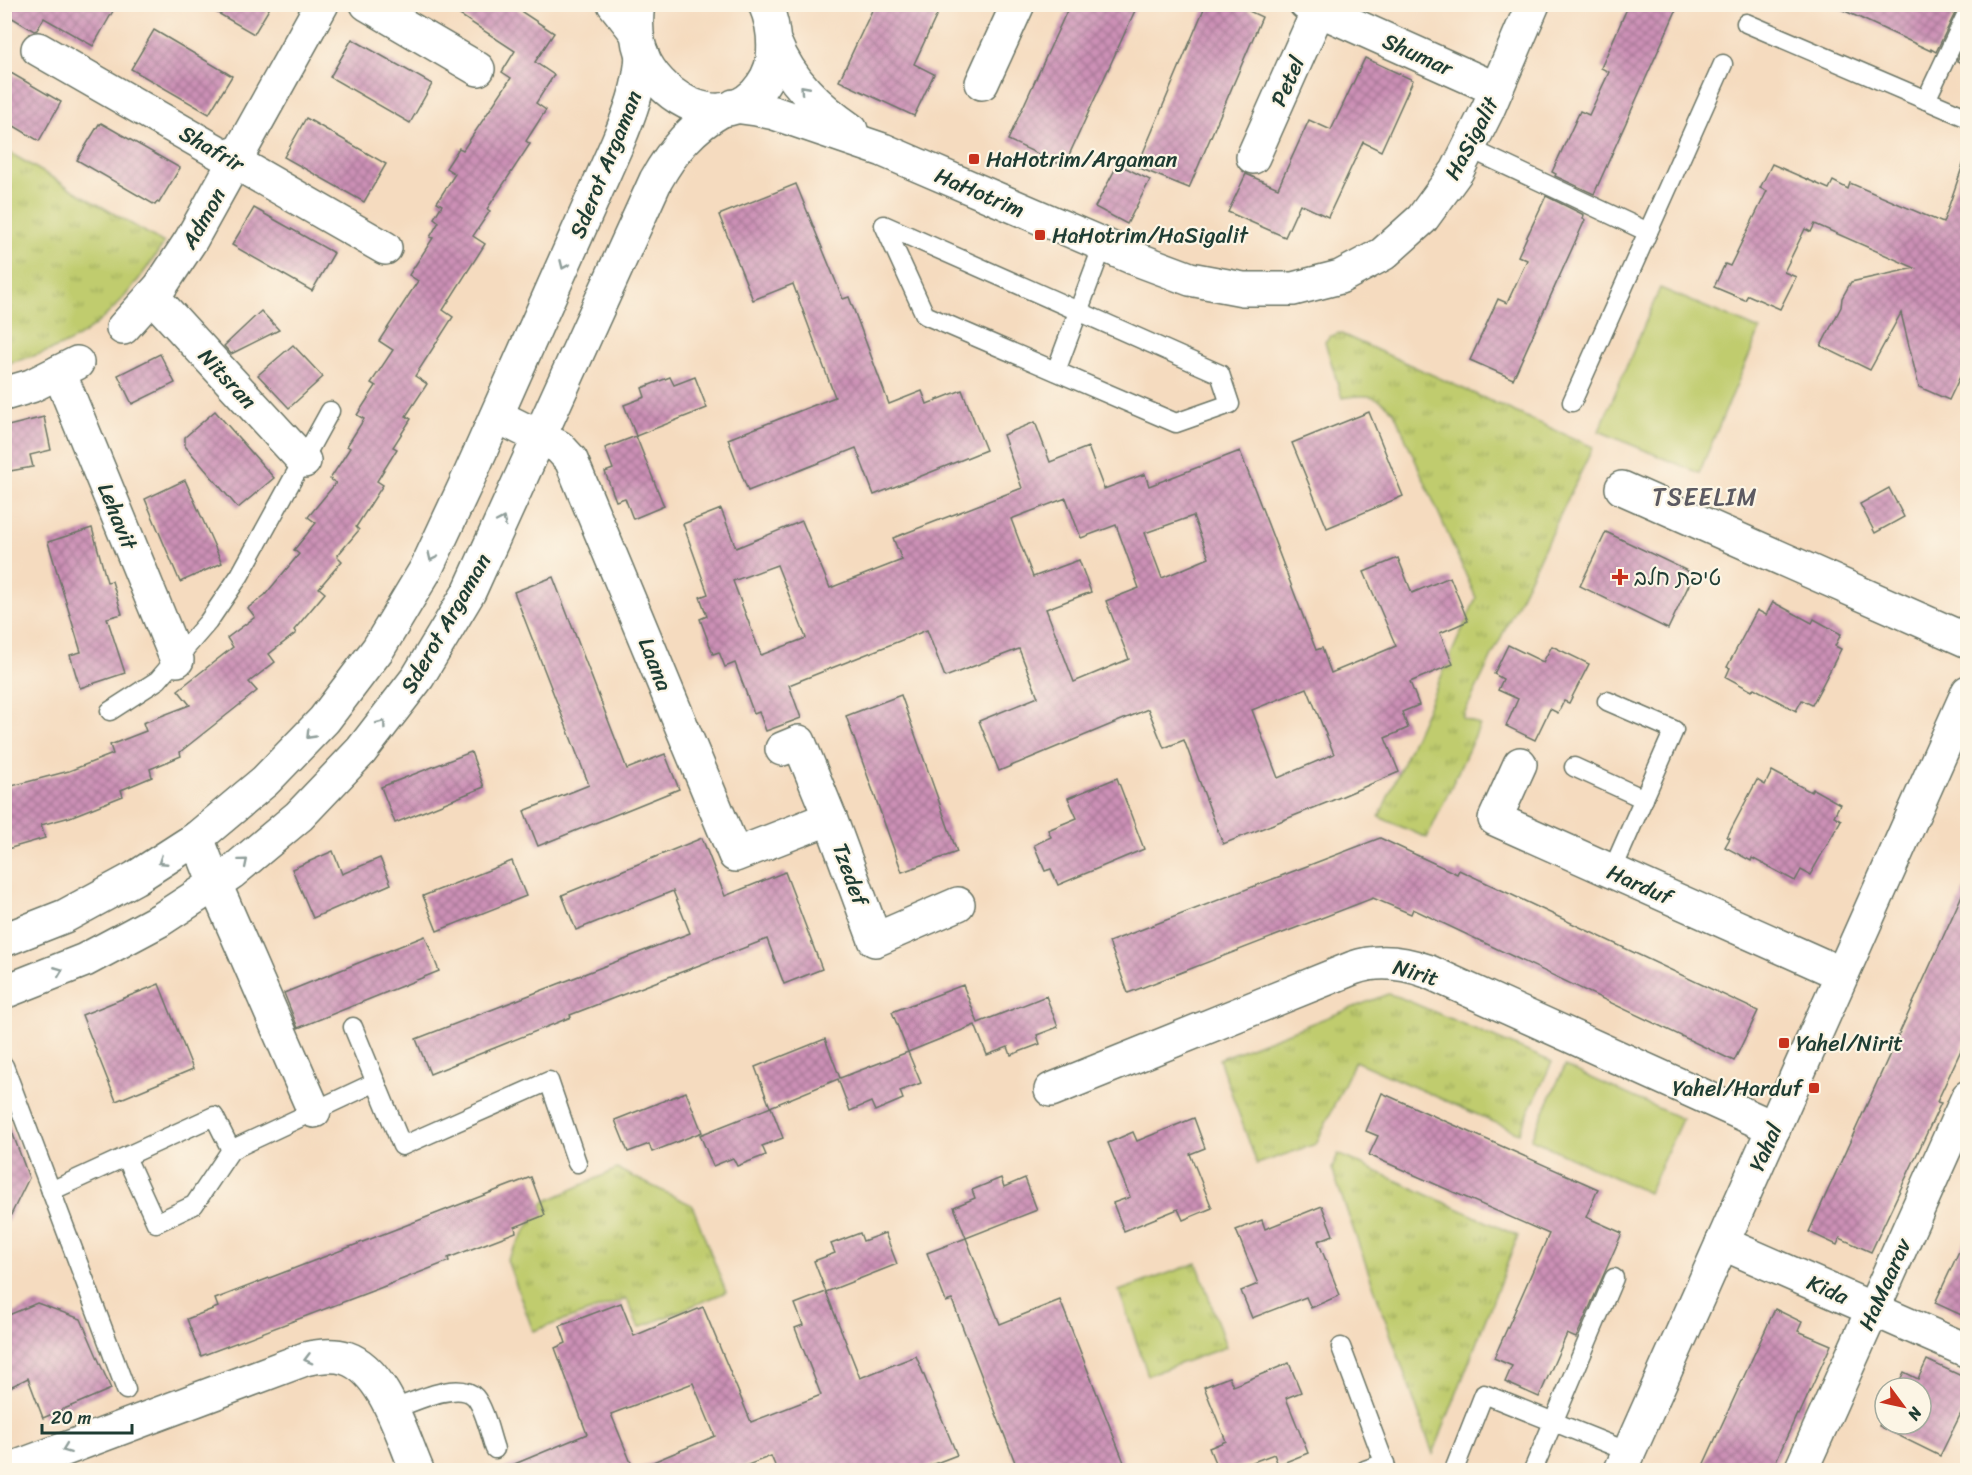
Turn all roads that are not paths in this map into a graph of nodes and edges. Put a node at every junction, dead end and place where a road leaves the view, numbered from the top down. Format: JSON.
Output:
{"nodes":[{"id":1,"x":322,"y":4,"type":"edge"},
{"id":2,"x":368,"y":4,"type":"edge"},
{"id":3,"x":614,"y":4,"type":"edge"},
{"id":4,"x":1018,"y":4,"type":"edge"},
{"id":5,"x":1533,"y":4,"type":"edge"},
{"id":6,"x":1315,"y":6,"type":"edge"},
{"id":7,"x":1968,"y":11,"type":"edge"},
{"id":8,"x":769,"y":16,"type":"edge"},
{"id":9,"x":1746,"y":23,"type":"dead end"},
{"id":10,"x":638,"y":30,"type":"edge"},
{"id":11,"x":38,"y":49,"type":"dead end"},
{"id":12,"x":1723,"y":64,"type":"dead end"},
{"id":13,"x":478,"y":69,"type":"dead end"},
{"id":14,"x":982,"y":83,"type":"dead end"},
{"id":15,"x":1496,"y":89,"type":"junction"},
{"id":16,"x":1926,"y":100,"type":"junction"},
{"id":17,"x":728,"y":108,"type":"junction"},
{"id":18,"x":1968,"y":118,"type":"edge"},
{"id":19,"x":1469,"y":147,"type":"junction"},
{"id":20,"x":883,"y":150,"type":"junction"},
{"id":21,"x":1253,"y":157,"type":"dead end"},
{"id":22,"x":235,"y":161,"type":"junction"},
{"id":23,"x":1648,"y":232,"type":"junction"},
{"id":24,"x":1103,"y":244,"type":"junction"},
{"id":25,"x":385,"y":248,"type":"dead end"},
{"id":26,"x":1383,"y":254,"type":"joint"},
{"id":27,"x":152,"y":296,"type":"junction"},
{"id":28,"x":1078,"y":311,"type":"junction"},
{"id":29,"x":123,"y":328,"type":"dead end"},
{"id":30,"x":1056,"y":371,"type":"junction"},
{"id":31,"x":4,"y":394,"type":"edge"},
{"id":32,"x":1572,"y":402,"type":"dead end"},
{"id":33,"x":330,"y":411,"type":"dead end"},
{"id":34,"x":497,"y":416,"type":"junction"},
{"id":35,"x":540,"y":437,"type":"junction"},
{"id":36,"x":304,"y":461,"type":"junction"},
{"id":37,"x":1622,"y":488,"type":"dead end"},
{"id":38,"x":1968,"y":641,"type":"edge"},
{"id":39,"x":177,"y":660,"type":"junction"},
{"id":40,"x":1968,"y":692,"type":"edge"},
{"id":41,"x":1607,"y":701,"type":"dead end"},
{"id":42,"x":110,"y":711,"type":"dead end"},
{"id":43,"x":782,"y":749,"type":"dead end"},
{"id":44,"x":1520,"y":764,"type":"dead end"},
{"id":45,"x":1574,"y":767,"type":"dead end"},
{"id":46,"x":1644,"y":799,"type":"junction"},
{"id":47,"x":830,"y":818,"type":"junction"},
{"id":48,"x":197,"y":837,"type":"junction"},
{"id":49,"x":1612,"y":871,"type":"junction"},
{"id":50,"x":215,"y":884,"type":"junction"},
{"id":51,"x":958,"y":904,"type":"dead end"},
{"id":52,"x":4,"y":940,"type":"edge"},
{"id":53,"x":1842,"y":974,"type":"junction"},
{"id":54,"x":4,"y":992,"type":"edge"},
{"id":55,"x":353,"y":1027,"type":"dead end"},
{"id":56,"x":4,"y":1066,"type":"edge"},
{"id":57,"x":376,"y":1082,"type":"junction"},
{"id":58,"x":1051,"y":1090,"type":"dead end"},
{"id":59,"x":1968,"y":1097,"type":"edge"},
{"id":60,"x":314,"y":1111,"type":"junction"},
{"id":61,"x":1773,"y":1128,"type":"junction"},
{"id":62,"x":231,"y":1150,"type":"junction"},
{"id":63,"x":126,"y":1157,"type":"junction"},
{"id":64,"x":577,"y":1163,"type":"dead end"},
{"id":65,"x":51,"y":1191,"type":"junction"},
{"id":66,"x":1722,"y":1242,"type":"junction"},
{"id":67,"x":1614,"y":1278,"type":"dead end"},
{"id":68,"x":1873,"y":1309,"type":"junction"},
{"id":69,"x":1341,"y":1347,"type":"dead end"},
{"id":70,"x":1968,"y":1351,"type":"edge"},
{"id":71,"x":126,"y":1390,"type":"dead end"},
{"id":72,"x":390,"y":1406,"type":"junction"},
{"id":73,"x":1554,"y":1421,"type":"junction"},
{"id":74,"x":495,"y":1449,"type":"dead end"},
{"id":75,"x":1625,"y":1461,"type":"edge"},
{"id":76,"x":1386,"y":1467,"type":"edge"},
{"id":77,"x":9,"y":1470,"type":"edge"},
{"id":78,"x":72,"y":1470,"type":"edge"},
{"id":79,"x":417,"y":1470,"type":"edge"},
{"id":80,"x":1365,"y":1470,"type":"edge"},
{"id":81,"x":1454,"y":1470,"type":"edge"},
{"id":82,"x":1533,"y":1470,"type":"edge"},
{"id":83,"x":1801,"y":1470,"type":"edge"}],
"edges":[{"from":1,"to":22,"type":"street","name":"Admon"},
{"from":2,"to":13,"type":"street"},
{"from":3,"to":10,"type":"street"},
{"from":4,"to":14,"type":"street"},
{"from":5,"to":15,"type":"street","name":"HaSigalit"},
{"from":6,"to":15,"type":"street","name":"Shumar"},
{"from":6,"to":21,"type":"street","name":"Petel"},
{"from":7,"to":16,"type":"lane"},
{"from":8,"to":17,"type":"street","name":"Sderot Argaman"},
{"from":20,"to":8,"type":"street","name":"HaHotrim","one_way":true},
{"from":9,"to":16,"type":"lane"},
{"from":10,"to":17,"type":"street","name":"HaHotrim"},
{"from":10,"to":34,"type":"street","name":"Sderot Argaman","one_way":true},
{"from":11,"to":22,"type":"street","name":"Shafrir"},
{"from":12,"to":23,"type":"lane"},
{"from":15,"to":19,"type":"street","name":"HaSigalit"},
{"from":16,"to":18,"type":"lane"},
{"from":17,"to":20,"type":"street","name":"HaHotrim"},
{"from":17,"to":35,"type":"street","name":"Sderot Argaman"},
{"from":19,"to":23,"type":"lane"},
{"from":19,"to":26,"type":"street","name":"HaSigalit"},
{"from":20,"to":24,"type":"street","name":"HaHotrim"},
{"from":22,"to":25,"type":"street","name":"Shafrir"},
{"from":22,"to":27,"type":"street","name":"Admon"},
{"from":23,"to":32,"type":"lane"},
{"from":24,"to":26,"type":"street","name":"HaHotrim"},
{"from":24,"to":28,"type":"lane"},
{"from":27,"to":29,"type":"street","name":"Admon"},
{"from":27,"to":36,"type":"street","name":"Nitsran"},
{"from":28,"to":30,"type":"lane"},
{"from":28,"to":30,"type":"lane"},
{"from":28,"to":30,"type":"lane"},
{"from":31,"to":39,"type":"street","name":"Lehavit"},
{"from":33,"to":36,"type":"lane"},
{"from":34,"to":35,"type":"street","name":"Laana"},
{"from":34,"to":48,"type":"street","name":"Sderot Argaman","one_way":true},
{"from":35,"to":47,"type":"street","name":"Laana"},
{"from":50,"to":35,"type":"street","name":"Sderot Argaman","one_way":true},
{"from":36,"to":39,"type":"lane"},
{"from":37,"to":38,"type":"street"},
{"from":39,"to":42,"type":"lane"},
{"from":40,"to":53,"type":"street","name":"Yahal"},
{"from":41,"to":46,"type":"lane"},
{"from":43,"to":47,"type":"street","name":"Tzedef"},
{"from":44,"to":49,"type":"street","name":"Harduf"},
{"from":45,"to":46,"type":"lane"},
{"from":46,"to":49,"type":"lane"},
{"from":47,"to":51,"type":"street","name":"Tzedef"},
{"from":48,"to":50,"type":"street"},
{"from":48,"to":52,"type":"street","name":"Sderot Argaman","one_way":true},
{"from":49,"to":53,"type":"street","name":"Harduf"},
{"from":54,"to":50,"type":"street","name":"Sderot Argaman","one_way":true},
{"from":50,"to":60,"type":"street"},
{"from":53,"to":61,"type":"street","name":"Yahal"},
{"from":55,"to":57,"type":"lane"},
{"from":56,"to":65,"type":"lane"},
{"from":57,"to":60,"type":"lane"},
{"from":57,"to":64,"type":"lane"},
{"from":58,"to":61,"type":"street","name":"Nirit"},
{"from":59,"to":68,"type":"street","name":"HaMaarav"},
{"from":60,"to":62,"type":"lane"},
{"from":61,"to":66,"type":"street","name":"Yahal"},
{"from":62,"to":63,"type":"lane"},
{"from":62,"to":63,"type":"lane"},
{"from":63,"to":65,"type":"lane"},
{"from":65,"to":71,"type":"lane"},
{"from":66,"to":68,"type":"street","name":"Kida"},
{"from":66,"to":75,"type":"street","name":"Yahal"},
{"from":67,"to":73,"type":"lane"},
{"from":68,"to":70,"type":"street","name":"Kida"},
{"from":68,"to":83,"type":"street","name":"HaMaarav"},
{"from":69,"to":76,"type":"lane"},
{"from":72,"to":74,"type":"lane"},
{"from":72,"to":77,"type":"street","one_way":true},
{"from":72,"to":78,"type":"street"},
{"from":72,"to":79,"type":"street"},
{"from":73,"to":75,"type":"lane"},
{"from":73,"to":81,"type":"lane"},
{"from":73,"to":82,"type":"lane"},
{"from":76,"to":80,"type":"lane"}]}
